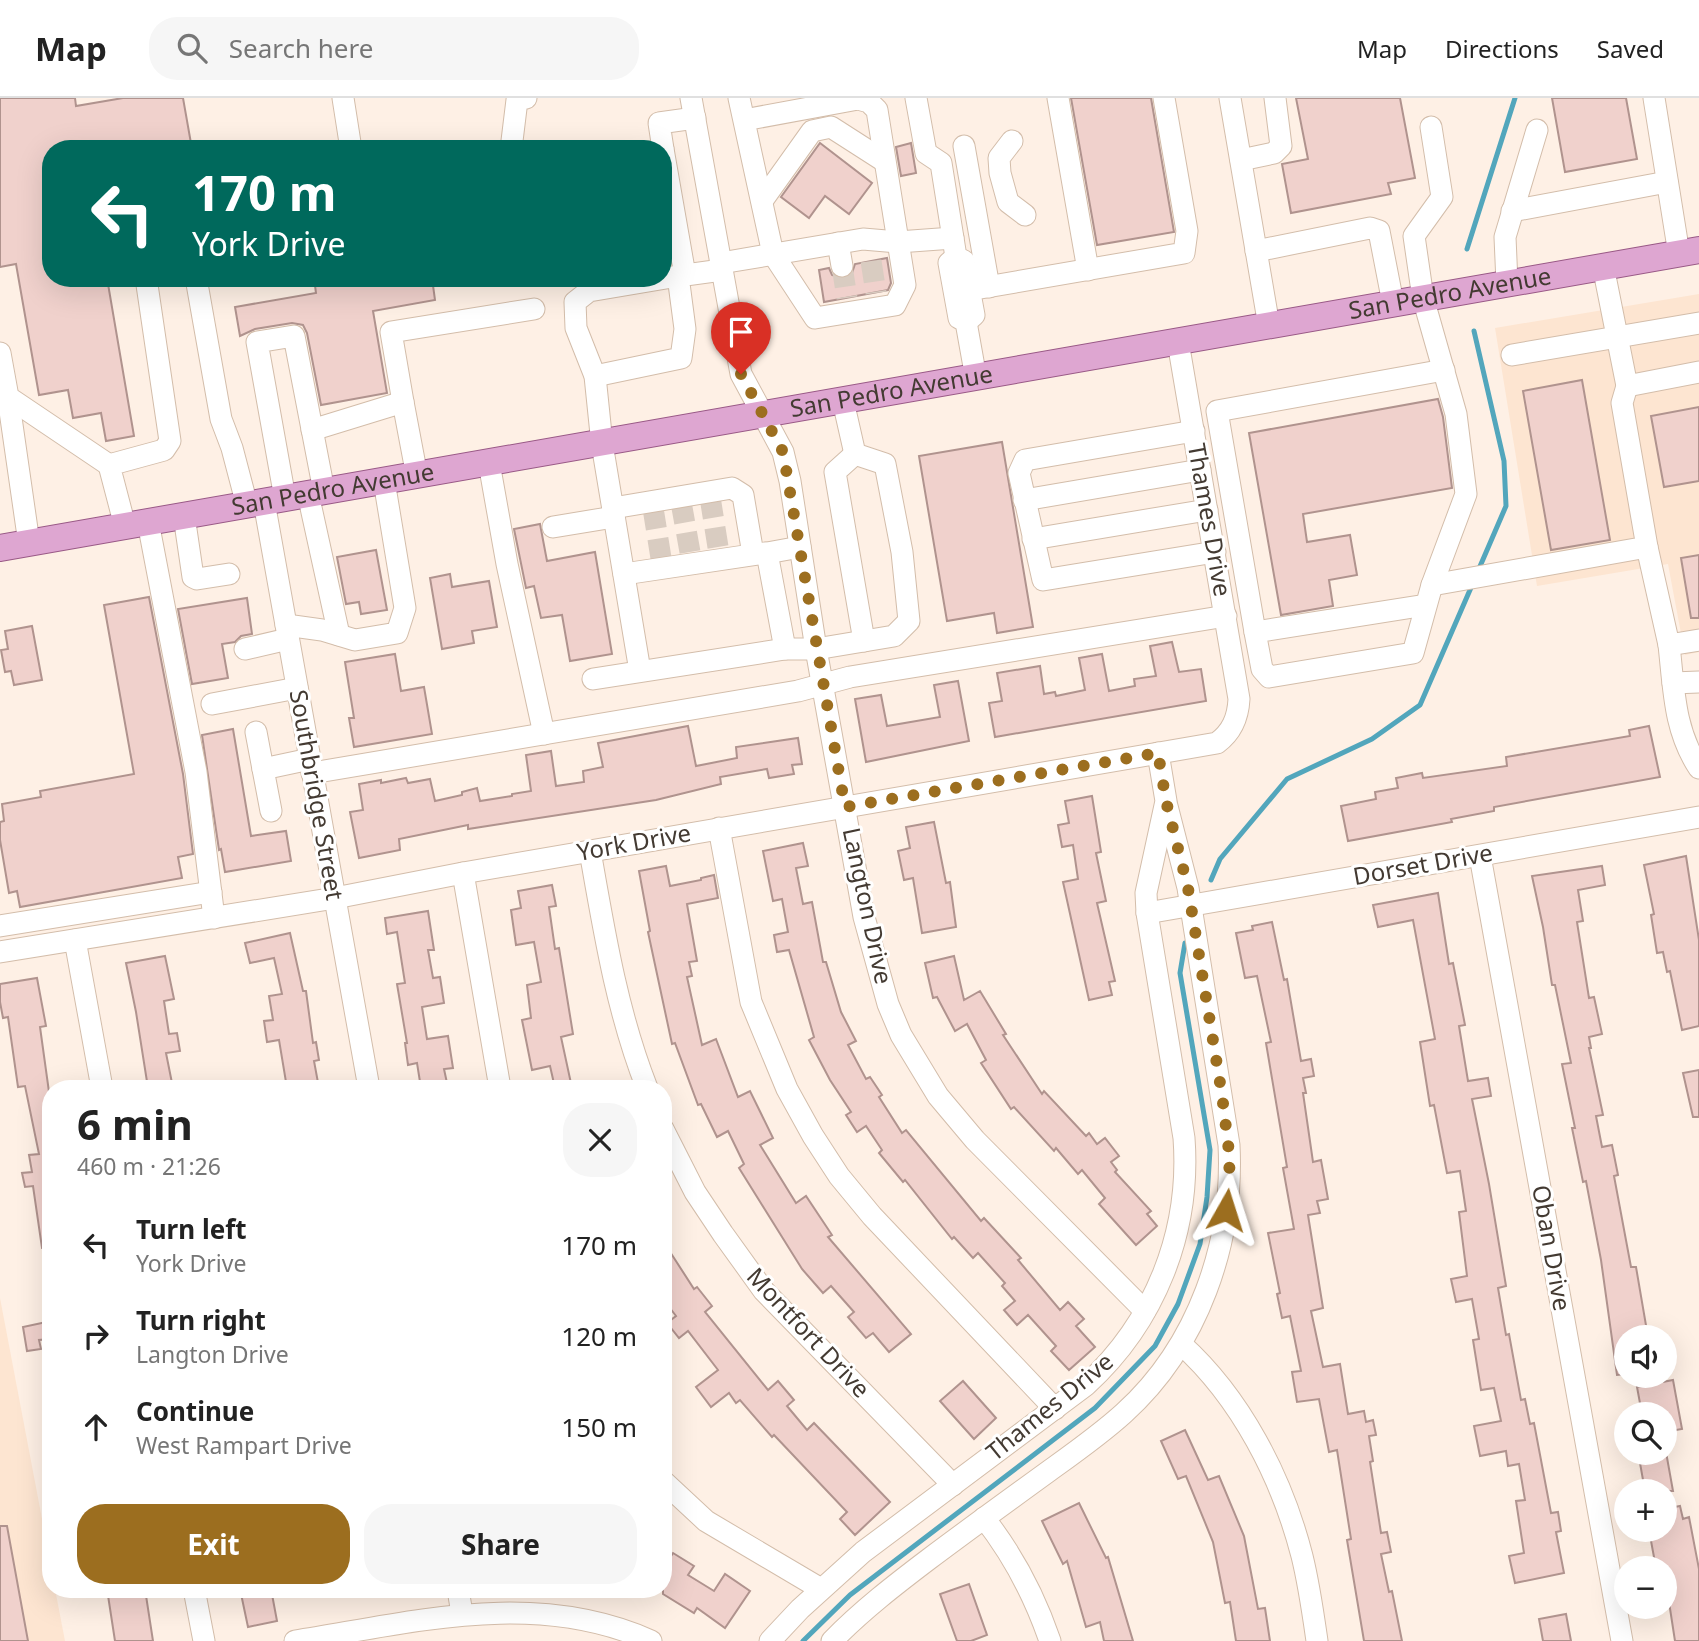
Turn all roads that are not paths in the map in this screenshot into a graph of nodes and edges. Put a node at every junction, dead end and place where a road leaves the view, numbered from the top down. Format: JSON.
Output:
{"nodes":[{"id":1,"x":343,"y":98,"type":"edge"},
{"id":2,"x":740,"y":98,"type":"edge"},
{"id":3,"x":916,"y":98,"type":"edge"},
{"id":4,"x":1058,"y":98,"type":"edge"},
{"id":5,"x":1164,"y":98,"type":"edge"},
{"id":6,"x":1230,"y":98,"type":"edge"},
{"id":7,"x":1275,"y":98,"type":"edge"},
{"id":8,"x":1654,"y":98,"type":"edge"},
{"id":9,"x":520,"y":99,"type":"edge"},
{"id":10,"x":693,"y":108,"type":"edge"},
{"id":11,"x":744,"y":120,"type":"junction"},
{"id":12,"x":1431,"y":127,"type":"dead end"},
{"id":13,"x":1537,"y":130,"type":"dead end"},
{"id":14,"x":350,"y":140,"type":"edge"},
{"id":15,"x":513,"y":140,"type":"edge"},
{"id":16,"x":662,"y":140,"type":"edge"},
{"id":17,"x":1012,"y":141,"type":"dead end"},
{"id":18,"x":965,"y":151,"type":"dead end"},
{"id":19,"x":1241,"y":160,"type":"junction"},
{"id":20,"x":884,"y":161,"type":"junction"},
{"id":21,"x":1667,"y":182,"type":"junction"},
{"id":22,"x":762,"y":201,"type":"junction"},
{"id":23,"x":672,"y":209,"type":"edge"},
{"id":24,"x":1512,"y":211,"type":"junction"},
{"id":25,"x":1025,"y":215,"type":"dead end"},
{"id":26,"x":898,"y":242,"type":"junction"},
{"id":27,"x":838,"y":243,"type":"junction"},
{"id":28,"x":954,"y":247,"type":"junction"},
{"id":29,"x":1256,"y":251,"type":"junction"},
{"id":30,"x":1689,"y":252,"type":"edge"},
{"id":31,"x":773,"y":254,"type":"junction"},
{"id":32,"x":842,"y":266,"type":"tunnel mouth"},
{"id":33,"x":721,"y":267,"type":"junction"},
{"id":34,"x":1603,"y":267,"type":"junction"},
{"id":35,"x":1088,"y":270,"type":"junction"},
{"id":36,"x":682,"y":276,"type":"junction"},
{"id":37,"x":672,"y":278,"type":"edge"},
{"id":38,"x":1507,"y":283,"type":"junction"},
{"id":39,"x":146,"y":287,"type":"edge"},
{"id":40,"x":198,"y":287,"type":"edge"},
{"id":41,"x":614,"y":287,"type":"edge"},
{"id":42,"x":979,"y":289,"type":"junction"},
{"id":43,"x":1423,"y":298,"type":"junction"},
{"id":44,"x":1392,"y":303,"type":"junction"},
{"id":45,"x":534,"y":309,"type":"dead end"},
{"id":46,"x":966,"y":322,"type":"junction"},
{"id":47,"x":1699,"y":323,"type":"edge"},
{"id":48,"x":1269,"y":326,"type":"junction"},
{"id":49,"x":1618,"y":339,"type":"junction"},
{"id":50,"x":1178,"y":342,"type":"junction"},
{"id":51,"x":0,"y":354,"type":"edge"},
{"id":52,"x":1512,"y":355,"type":"dead end"},
{"id":53,"x":1444,"y":370,"type":"junction"},
{"id":54,"x":1699,"y":372,"type":"edge"},
{"id":55,"x":595,"y":376,"type":"junction"},
{"id":56,"x":976,"y":378,"type":"junction"},
{"id":57,"x":1627,"y":386,"type":"junction"},
{"id":58,"x":8,"y":397,"type":"junction"},
{"id":59,"x":843,"y":401,"type":"junction"},
{"id":60,"x":403,"y":402,"type":"junction"},
{"id":61,"x":763,"y":416,"type":"junction"},
{"id":62,"x":312,"y":430,"type":"junction"},
{"id":63,"x":1194,"y":432,"type":"junction"},
{"id":64,"x":602,"y":443,"type":"junction"},
{"id":65,"x":855,"y":454,"type":"junction"},
{"id":66,"x":489,"y":463,"type":"junction"},
{"id":67,"x":109,"y":465,"type":"junction"},
{"id":68,"x":1200,"y":470,"type":"junction"},
{"id":69,"x":417,"y":475,"type":"junction"},
{"id":70,"x":384,"y":481,"type":"junction"},
{"id":71,"x":285,"y":498,"type":"junction"},
{"id":72,"x":1024,"y":500,"type":"junction"},
{"id":73,"x":1208,"y":510,"type":"junction"},
{"id":74,"x":614,"y":512,"type":"junction"},
{"id":75,"x":184,"y":516,"type":"junction"},
{"id":76,"x":136,"y":524,"type":"junction"},
{"id":77,"x":553,"y":527,"type":"dead end"},
{"id":78,"x":1033,"y":539,"type":"junction"},
{"id":79,"x":29,"y":543,"type":"junction"},
{"id":80,"x":800,"y":547,"type":"junction"},
{"id":81,"x":1647,"y":547,"type":"junction"},
{"id":82,"x":0,"y":548,"type":"edge"},
{"id":83,"x":1215,"y":552,"type":"junction"},
{"id":84,"x":760,"y":554,"type":"junction"},
{"id":85,"x":229,"y":574,"type":"dead end"},
{"id":86,"x":624,"y":574,"type":"junction"},
{"id":87,"x":1429,"y":595,"type":"junction"},
{"id":88,"x":1226,"y":616,"type":"junction"},
{"id":89,"x":287,"y":632,"type":"junction"},
{"id":90,"x":1255,"y":632,"type":"junction"},
{"id":91,"x":339,"y":635,"type":"junction"},
{"id":92,"x":1699,"y":640,"type":"edge"},
{"id":93,"x":864,"y":641,"type":"junction"},
{"id":94,"x":1669,"y":645,"type":"junction"},
{"id":95,"x":245,"y":649,"type":"dead end"},
{"id":96,"x":785,"y":649,"type":"junction"},
{"id":97,"x":816,"y":649,"type":"junction"},
{"id":98,"x":639,"y":671,"type":"junction"},
{"id":99,"x":593,"y":679,"type":"dead end"},
{"id":100,"x":1699,"y":682,"type":"edge"},
{"id":101,"x":1673,"y":683,"type":"junction"},
{"id":102,"x":824,"y":685,"type":"junction"},
{"id":103,"x":297,"y":688,"type":"junction"},
{"id":104,"x":1239,"y":699,"type":"joint"},
{"id":105,"x":212,"y":704,"type":"dead end"},
{"id":106,"x":256,"y":732,"type":"dead end"},
{"id":107,"x":544,"y":734,"type":"junction"},
{"id":108,"x":1158,"y":753,"type":"junction"},
{"id":109,"x":311,"y":766,"type":"junction"},
{"id":110,"x":1699,"y":768,"type":"edge"},
{"id":111,"x":263,"y":769,"type":"junction"},
{"id":112,"x":1166,"y":801,"type":"junction"},
{"id":113,"x":845,"y":807,"type":"junction"},
{"id":114,"x":271,"y":811,"type":"dead end"},
{"id":115,"x":1699,"y":817,"type":"edge"},
{"id":116,"x":719,"y":828,"type":"junction"},
{"id":117,"x":590,"y":851,"type":"junction"},
{"id":118,"x":1480,"y":856,"type":"junction"},
{"id":119,"x":463,"y":873,"type":"junction"},
{"id":120,"x":211,"y":892,"type":"junction"},
{"id":121,"x":335,"y":898,"type":"junction"},
{"id":122,"x":1190,"y":905,"type":"junction"},
{"id":123,"x":1147,"y":913,"type":"junction"},
{"id":124,"x":214,"y":918,"type":"junction"},
{"id":125,"x":0,"y":926,"type":"edge"},
{"id":126,"x":75,"y":940,"type":"junction"},
{"id":127,"x":0,"y":952,"type":"edge"},
{"id":128,"x":101,"y":1080,"type":"edge"},
{"id":129,"x":368,"y":1080,"type":"edge"},
{"id":130,"x":499,"y":1080,"type":"edge"},
{"id":131,"x":644,"y":1080,"type":"edge"},
{"id":132,"x":672,"y":1147,"type":"edge"},
{"id":133,"x":1145,"y":1311,"type":"junction"},
{"id":134,"x":1181,"y":1344,"type":"junction"},
{"id":135,"x":1055,"y":1409,"type":"junction"},
{"id":136,"x":953,"y":1485,"type":"junction"},
{"id":137,"x":672,"y":1489,"type":"edge"},
{"id":138,"x":984,"y":1518,"type":"junction"},
{"id":139,"x":821,"y":1589,"type":"junction"},
{"id":140,"x":196,"y":1598,"type":"edge"},
{"id":141,"x":459,"y":1598,"type":"edge"},
{"id":142,"x":462,"y":1614,"type":"junction"},
{"id":143,"x":204,"y":1641,"type":"edge"},
{"id":144,"x":295,"y":1641,"type":"edge"},
{"id":145,"x":652,"y":1641,"type":"edge"},
{"id":146,"x":770,"y":1641,"type":"edge"},
{"id":147,"x":832,"y":1641,"type":"edge"},
{"id":148,"x":1050,"y":1641,"type":"edge"},
{"id":149,"x":1317,"y":1641,"type":"edge"},
{"id":150,"x":1622,"y":1641,"type":"edge"}],
"edges":[{"from":1,"to":14,"type":"street"},
{"from":2,"to":11,"type":"street"},
{"from":3,"to":28,"type":"street"},
{"from":4,"to":35,"type":"street"},
{"from":5,"to":35,"type":"street"},
{"from":6,"to":19,"type":"street"},
{"from":7,"to":19,"type":"street"},
{"from":8,"to":21,"type":"street"},
{"from":9,"to":15,"type":"street"},
{"from":10,"to":16,"type":"street"},
{"from":10,"to":33,"type":"street","name":"Langton Drive"},
{"from":11,"to":20,"type":"street"},
{"from":11,"to":22,"type":"street"},
{"from":12,"to":43,"type":"street"},
{"from":13,"to":24,"type":"street"},
{"from":17,"to":25,"type":"street"},
{"from":18,"to":42,"type":"street"},
{"from":19,"to":29,"type":"street"},
{"from":20,"to":22,"type":"street"},
{"from":20,"to":26,"type":"street"},
{"from":21,"to":24,"type":"street"},
{"from":21,"to":30,"type":"street"},
{"from":22,"to":31,"type":"street"},
{"from":23,"to":36,"type":"street"},
{"from":24,"to":38,"type":"street"},
{"from":26,"to":27,"type":"street"},
{"from":26,"to":28,"type":"street"},
{"from":26,"to":31,"type":"street"},
{"from":27,"to":31,"type":"street"},
{"from":27,"to":32,"type":"street"},
{"from":28,"to":42,"type":"street"},
{"from":28,"to":46,"type":"street"},
{"from":29,"to":44,"type":"street"},
{"from":29,"to":48,"type":"street"},
{"from":30,"to":34,"type":"main road","name":"San Pedro Avenue"},
{"from":31,"to":33,"type":"street"},
{"from":33,"to":36,"type":"street"},
{"from":33,"to":61,"type":"street","name":"Langton Drive"},
{"from":34,"to":38,"type":"main road","name":"San Pedro Avenue"},
{"from":34,"to":49,"type":"street"},
{"from":35,"to":42,"type":"street"},
{"from":36,"to":37,"type":"street"},
{"from":36,"to":55,"type":"street"},
{"from":38,"to":43,"type":"main road","name":"San Pedro Avenue"},
{"from":39,"to":67,"type":"street"},
{"from":40,"to":71,"type":"street"},
{"from":41,"to":55,"type":"street"},
{"from":42,"to":46,"type":"street"},
{"from":43,"to":44,"type":"main road","name":"San Pedro Avenue"},
{"from":43,"to":53,"type":"street"},
{"from":44,"to":48,"type":"main road","name":"San Pedro Avenue"},
{"from":45,"to":60,"type":"street"},
{"from":46,"to":56,"type":"street"},
{"from":47,"to":49,"type":"street"},
{"from":48,"to":50,"type":"main road","name":"San Pedro Avenue"},
{"from":49,"to":52,"type":"street"},
{"from":49,"to":57,"type":"street"},
{"from":50,"to":56,"type":"main road","name":"San Pedro Avenue"},
{"from":50,"to":63,"type":"street","name":"Thames Drive"},
{"from":51,"to":58,"type":"street"},
{"from":53,"to":87,"type":"street"},
{"from":53,"to":90,"type":"street"},
{"from":54,"to":57,"type":"street"},
{"from":55,"to":64,"type":"street"},
{"from":56,"to":59,"type":"main road","name":"San Pedro Avenue"},
{"from":57,"to":81,"type":"street"},
{"from":58,"to":67,"type":"street"},
{"from":58,"to":79,"type":"street"},
{"from":59,"to":61,"type":"main road","name":"San Pedro Avenue"},
{"from":59,"to":65,"type":"street"},
{"from":60,"to":62,"type":"street"},
{"from":60,"to":69,"type":"street"},
{"from":61,"to":64,"type":"main road","name":"San Pedro Avenue"},
{"from":61,"to":80,"type":"street","name":"Langton Drive"},
{"from":62,"to":71,"type":"street"},
{"from":62,"to":71,"type":"street"},
{"from":63,"to":68,"type":"street","name":"Thames Drive"},
{"from":63,"to":72,"type":"street"},
{"from":64,"to":66,"type":"main road","name":"San Pedro Avenue"},
{"from":64,"to":74,"type":"street"},
{"from":65,"to":93,"type":"street"},
{"from":65,"to":93,"type":"street"},
{"from":66,"to":69,"type":"main road","name":"San Pedro Avenue"},
{"from":66,"to":107,"type":"street"},
{"from":67,"to":76,"type":"street"},
{"from":68,"to":72,"type":"street"},
{"from":68,"to":73,"type":"street","name":"Thames Drive"},
{"from":69,"to":70,"type":"main road","name":"San Pedro Avenue"},
{"from":70,"to":71,"type":"main road","name":"San Pedro Avenue"},
{"from":70,"to":91,"type":"street"},
{"from":71,"to":75,"type":"main road","name":"San Pedro Avenue"},
{"from":71,"to":89,"type":"street","name":"Southbridge Street"},
{"from":71,"to":91,"type":"street"},
{"from":72,"to":78,"type":"street"},
{"from":73,"to":78,"type":"street"},
{"from":73,"to":83,"type":"street","name":"Thames Drive"},
{"from":74,"to":77,"type":"street"},
{"from":74,"to":84,"type":"street"},
{"from":74,"to":86,"type":"street"},
{"from":75,"to":76,"type":"main road","name":"San Pedro Avenue"},
{"from":75,"to":85,"type":"street"},
{"from":76,"to":79,"type":"main road","name":"San Pedro Avenue"},
{"from":76,"to":120,"type":"street"},
{"from":78,"to":83,"type":"street"},
{"from":79,"to":82,"type":"main road","name":"San Pedro Avenue"},
{"from":80,"to":84,"type":"street"},
{"from":80,"to":97,"type":"street","name":"Langton Drive"},
{"from":81,"to":87,"type":"street"},
{"from":81,"to":94,"type":"street"},
{"from":83,"to":88,"type":"street","name":"Thames Drive"},
{"from":84,"to":86,"type":"street"},
{"from":84,"to":96,"type":"street"},
{"from":86,"to":98,"type":"street"},
{"from":87,"to":90,"type":"street"},
{"from":87,"to":90,"type":"street"},
{"from":88,"to":102,"type":"street"},
{"from":88,"to":104,"type":"street","name":"Thames Drive"},
{"from":89,"to":91,"type":"street"},
{"from":89,"to":95,"type":"street"},
{"from":89,"to":103,"type":"street","name":"Southbridge Street"},
{"from":92,"to":94,"type":"street"},
{"from":93,"to":97,"type":"street"},
{"from":94,"to":101,"type":"street"},
{"from":96,"to":97,"type":"street"},
{"from":96,"to":98,"type":"street"},
{"from":97,"to":102,"type":"street","name":"Langton Drive"},
{"from":98,"to":99,"type":"street"},
{"from":100,"to":101,"type":"street"},
{"from":101,"to":110,"type":"street"},
{"from":102,"to":107,"type":"street"},
{"from":102,"to":113,"type":"street","name":"Langton Drive"},
{"from":103,"to":105,"type":"street"},
{"from":103,"to":109,"type":"street","name":"Southbridge Street"},
{"from":104,"to":108,"type":"street","name":"York Drive"},
{"from":106,"to":111,"type":"street"},
{"from":107,"to":109,"type":"street"},
{"from":108,"to":112,"type":"street","name":"Thames Drive"},
{"from":108,"to":113,"type":"street","name":"York Drive"},
{"from":109,"to":111,"type":"street"},
{"from":109,"to":121,"type":"street","name":"Southbridge Street"},
{"from":111,"to":114,"type":"street"},
{"from":112,"to":122,"type":"street","name":"Thames Drive"},
{"from":112,"to":123,"type":"street","name":"Thames Drive"},
{"from":113,"to":116,"type":"street","name":"York Drive"},
{"from":113,"to":133,"type":"street","name":"Langton Drive"},
{"from":115,"to":118,"type":"street","name":"Dorset Drive"},
{"from":116,"to":117,"type":"street","name":"York Drive"},
{"from":116,"to":135,"type":"street"},
{"from":117,"to":119,"type":"street","name":"York Drive"},
{"from":117,"to":131,"type":"street"},
{"from":118,"to":122,"type":"street","name":"Dorset Drive"},
{"from":118,"to":150,"type":"street","name":"Oban Drive"},
{"from":119,"to":121,"type":"street","name":"York Drive"},
{"from":119,"to":130,"type":"street"},
{"from":120,"to":124,"type":"street"},
{"from":120,"to":125,"type":"street"},
{"from":121,"to":124,"type":"street","name":"York Drive"},
{"from":121,"to":129,"type":"street","name":"Southbridge Street"},
{"from":122,"to":123,"type":"street","name":"Dorset Drive"},
{"from":122,"to":134,"type":"street","name":"Thames Drive"},
{"from":123,"to":133,"type":"street","name":"Thames Drive"},
{"from":124,"to":126,"type":"street","name":"York Drive"},
{"from":126,"to":127,"type":"street","name":"York Drive"},
{"from":126,"to":128,"type":"street"},
{"from":132,"to":136,"type":"street","name":"Montfort Drive"},
{"from":133,"to":135,"type":"street","name":"Thames Drive"},
{"from":134,"to":138,"type":"street","name":"Thames Drive"},
{"from":134,"to":149,"type":"street"},
{"from":135,"to":136,"type":"street","name":"Thames Drive"},
{"from":136,"to":139,"type":"street","name":"Thames Drive"},
{"from":137,"to":139,"type":"street"},
{"from":138,"to":147,"type":"street","name":"Thames Drive"},
{"from":138,"to":148,"type":"street"},
{"from":139,"to":146,"type":"street","name":"Thames Drive"},
{"from":140,"to":143,"type":"street"},
{"from":141,"to":142,"type":"street"},
{"from":142,"to":144,"type":"street"},
{"from":142,"to":145,"type":"street"}]}
